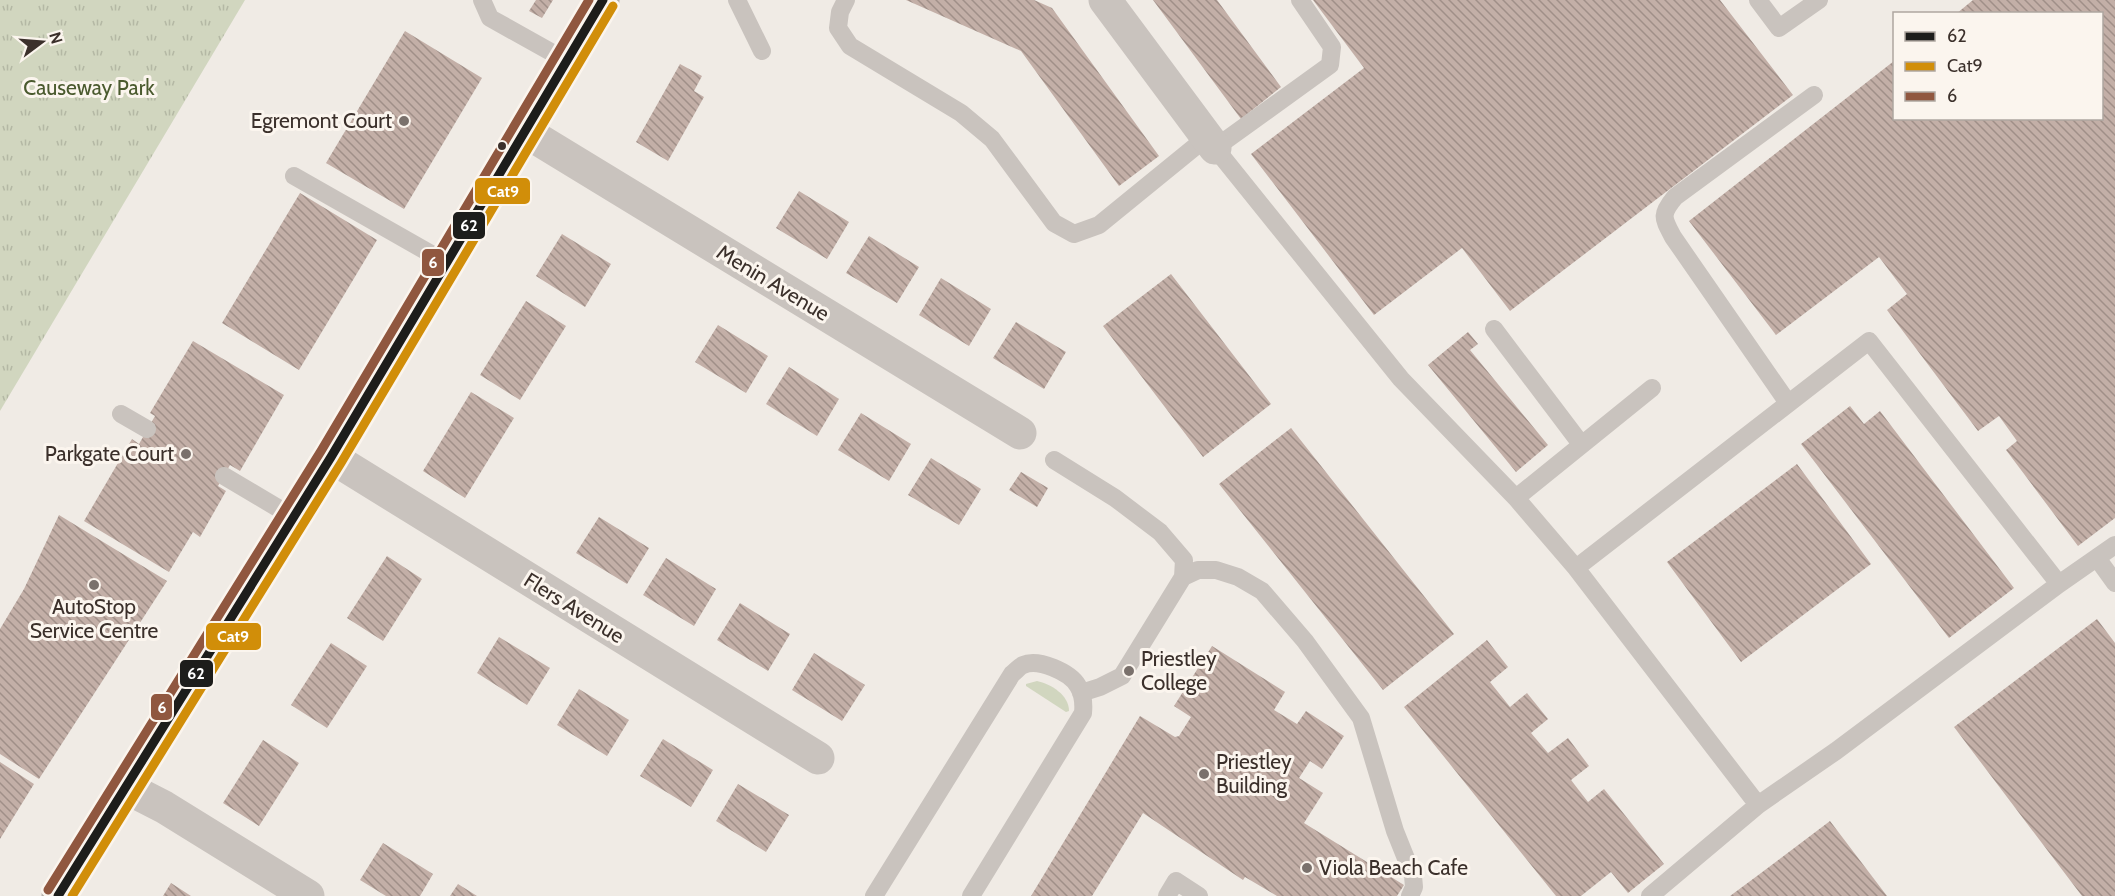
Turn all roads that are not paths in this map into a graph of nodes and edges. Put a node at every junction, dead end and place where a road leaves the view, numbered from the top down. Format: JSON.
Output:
{"nodes":[{"id":1,"x":482,"y":0,"type":"edge"},
{"id":2,"x":603,"y":0,"type":"edge"},
{"id":3,"x":737,"y":0,"type":"edge"},
{"id":4,"x":846,"y":0,"type":"edge"},
{"id":5,"x":1105,"y":0,"type":"edge"},
{"id":6,"x":1300,"y":0,"type":"edge"},
{"id":7,"x":1758,"y":0,"type":"edge"},
{"id":8,"x":1819,"y":0,"type":"edge"},
{"id":9,"x":762,"y":51,"type":"dead end"},
{"id":10,"x":567,"y":61,"type":"junction"},
{"id":11,"x":1814,"y":95,"type":"dead end"},
{"id":12,"x":526,"y":132,"type":"junction"},
{"id":13,"x":1211,"y":143,"type":"junction"},
{"id":14,"x":294,"y":176,"type":"dead end"},
{"id":15,"x":447,"y":263,"type":"junction"},
{"id":16,"x":1494,"y":329,"type":"dead end"},
{"id":17,"x":1652,"y":388,"type":"dead end"},
{"id":18,"x":1788,"y":403,"type":"junction"},
{"id":19,"x":121,"y":414,"type":"dead end"},
{"id":20,"x":147,"y":429,"type":"dead end"},
{"id":21,"x":1020,"y":433,"type":"dead end"},
{"id":22,"x":1581,"y":444,"type":"junction"},
{"id":23,"x":331,"y":458,"type":"junction"},
{"id":24,"x":1053,"y":460,"type":"dead end"},
{"id":25,"x":224,"y":476,"type":"dead end"},
{"id":26,"x":1516,"y":498,"type":"junction"},
{"id":27,"x":292,"y":517,"type":"junction"},
{"id":28,"x":2115,"y":545,"type":"edge"},
{"id":29,"x":2097,"y":558,"type":"junction"},
{"id":30,"x":1576,"y":568,"type":"junction"},
{"id":31,"x":1184,"y":577,"type":"junction"},
{"id":32,"x":2115,"y":583,"type":"edge"},
{"id":33,"x":2059,"y":584,"type":"junction"},
{"id":34,"x":1081,"y":693,"type":"junction"},
{"id":35,"x":818,"y":758,"type":"dead end"},
{"id":36,"x":125,"y":787,"type":"junction"},
{"id":37,"x":1758,"y":805,"type":"junction"},
{"id":38,"x":58,"y":896,"type":"edge"},
{"id":39,"x":308,"y":896,"type":"edge"},
{"id":40,"x":874,"y":896,"type":"edge"},
{"id":41,"x":971,"y":896,"type":"edge"},
{"id":42,"x":1167,"y":896,"type":"edge"},
{"id":43,"x":1198,"y":896,"type":"edge"},
{"id":44,"x":1410,"y":896,"type":"edge"},
{"id":45,"x":1650,"y":896,"type":"edge"}],
"edges":[{"from":1,"to":10,"type":"lane"},
{"from":2,"to":10,"type":"highway"},
{"from":3,"to":9,"type":"lane"},
{"from":4,"to":13,"type":"lane"},
{"from":5,"to":13,"type":"street"},
{"from":6,"to":13,"type":"lane"},
{"from":7,"to":8,"type":"lane"},
{"from":10,"to":12,"type":"highway"},
{"from":11,"to":18,"type":"lane"},
{"from":12,"to":15,"type":"highway"},
{"from":12,"to":21,"type":"street","name":"Menin Avenue"},
{"from":13,"to":26,"type":"lane"},
{"from":14,"to":15,"type":"lane"},
{"from":15,"to":23,"type":"highway"},
{"from":16,"to":22,"type":"lane"},
{"from":17,"to":22,"type":"lane"},
{"from":18,"to":30,"type":"lane"},
{"from":18,"to":33,"type":"lane"},
{"from":19,"to":20,"type":"lane"},
{"from":22,"to":26,"type":"lane"},
{"from":23,"to":27,"type":"highway"},
{"from":23,"to":35,"type":"street","name":"Flers Avenue"},
{"from":24,"to":31,"type":"lane"},
{"from":25,"to":27,"type":"lane"},
{"from":26,"to":30,"type":"lane"},
{"from":27,"to":36,"type":"highway"},
{"from":28,"to":29,"type":"lane"},
{"from":29,"to":32,"type":"lane"},
{"from":29,"to":33,"type":"lane"},
{"from":30,"to":37,"type":"lane"},
{"from":31,"to":34,"type":"lane"},
{"from":31,"to":44,"type":"lane"},
{"from":33,"to":37,"type":"lane"},
{"from":34,"to":40,"type":"lane"},
{"from":34,"to":41,"type":"lane"},
{"from":36,"to":38,"type":"highway"},
{"from":36,"to":39,"type":"street"},
{"from":37,"to":45,"type":"lane"},
{"from":42,"to":43,"type":"lane"}]}
